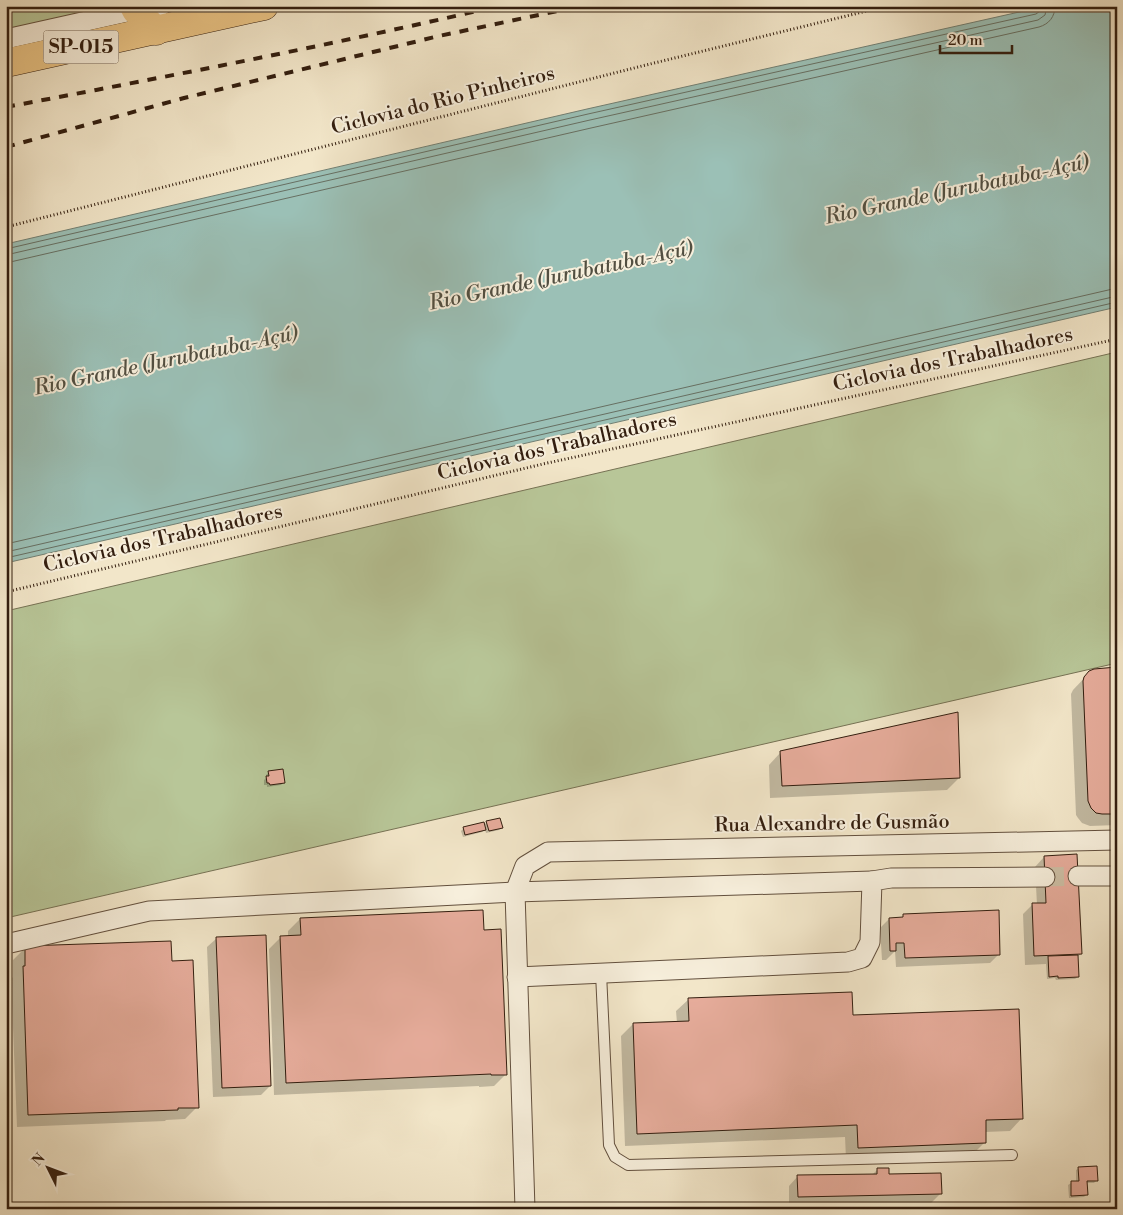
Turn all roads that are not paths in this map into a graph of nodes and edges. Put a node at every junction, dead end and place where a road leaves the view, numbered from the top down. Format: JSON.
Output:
{"nodes":[{"id":1,"x":264,"y":6,"type":"edge"},
{"id":2,"x":147,"y":13,"type":"edge"},
{"id":3,"x":6,"y":39,"type":"edge"},
{"id":4,"x":6,"y":63,"type":"edge"},
{"id":5,"x":1117,"y":840,"type":"edge"},
{"id":6,"x":1078,"y":876,"type":"tunnel mouth"},
{"id":7,"x":1117,"y":876,"type":"edge"},
{"id":8,"x":1045,"y":877,"type":"tunnel mouth"},
{"id":9,"x":872,"y":881,"type":"junction"},
{"id":10,"x":515,"y":892,"type":"junction"},
{"id":11,"x":6,"y":944,"type":"edge"},
{"id":12,"x":600,"y":973,"type":"junction"},
{"id":13,"x":517,"y":977,"type":"junction"},
{"id":14,"x":1012,"y":1155,"type":"dead end"},
{"id":15,"x":525,"y":1209,"type":"edge"}],
"edges":[{"from":1,"to":2,"type":"highway","number":"SP-015"},
{"from":2,"to":3,"type":"street"},
{"from":2,"to":4,"type":"highway","number":"SP-015"},
{"from":5,"to":10,"type":"street","name":"Rua Alexandre de Gusmão"},
{"from":6,"to":7,"type":"street"},
{"from":8,"to":9,"type":"street"},
{"from":9,"to":10,"type":"street"},
{"from":9,"to":12,"type":"street"},
{"from":10,"to":11,"type":"street"},
{"from":10,"to":13,"type":"street"},
{"from":12,"to":13,"type":"street"},
{"from":12,"to":14,"type":"lane"},
{"from":13,"to":15,"type":"street"}]}
